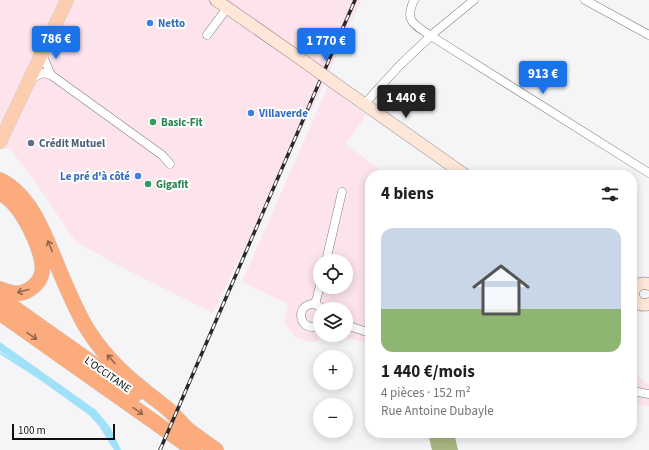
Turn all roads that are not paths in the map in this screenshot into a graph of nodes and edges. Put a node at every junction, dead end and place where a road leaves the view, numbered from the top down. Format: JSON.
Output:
{"nodes":[{"id":1,"x":60,"y":0,"type":"edge"},
{"id":2,"x":68,"y":0,"type":"edge"},
{"id":3,"x":216,"y":0,"type":"edge"},
{"id":4,"x":414,"y":0,"type":"edge"},
{"id":5,"x":474,"y":0,"type":"edge"},
{"id":6,"x":585,"y":0,"type":"edge"},
{"id":7,"x":227,"y":8,"type":"junction"},
{"id":8,"x":207,"y":35,"type":"dead end"},
{"id":9,"x":649,"y":35,"type":"edge"},
{"id":10,"x":431,"y":36,"type":"junction"},
{"id":11,"x":42,"y":54,"type":"junction"},
{"id":12,"x":52,"y":75,"type":"junction"},
{"id":13,"x":30,"y":79,"type":"junction"},
{"id":14,"x":366,"y":105,"type":"junction"},
{"id":15,"x":0,"y":125,"type":"edge"},
{"id":16,"x":0,"y":142,"type":"edge"},
{"id":17,"x":170,"y":164,"type":"dead end"},
{"id":18,"x":458,"y":170,"type":"edge"},
{"id":19,"x":648,"y":171,"type":"edge"},
{"id":20,"x":0,"y":180,"type":"edge"},
{"id":21,"x":342,"y":192,"type":"dead end"},
{"id":22,"x":0,"y":194,"type":"edge"},
{"id":23,"x":328,"y":254,"type":"edge"},
{"id":24,"x":0,"y":289,"type":"edge"},
{"id":25,"x":0,"y":298,"type":"edge"},
{"id":26,"x":313,"y":304,"type":"edge"},
{"id":27,"x":0,"y":313,"type":"edge"},
{"id":28,"x":313,"y":327,"type":"edge"},
{"id":29,"x":353,"y":327,"type":"edge"},
{"id":30,"x":365,"y":331,"type":"edge"},
{"id":31,"x":637,"y":392,"type":"edge"},
{"id":32,"x":649,"y":394,"type":"edge"},
{"id":33,"x":191,"y":433,"type":"junction"},
{"id":34,"x":194,"y":450,"type":"edge"},
{"id":35,"x":216,"y":450,"type":"edge"}],
"edges":[{"from":1,"to":15,"type":"main road"},
{"from":2,"to":11,"type":"main road"},
{"from":3,"to":7,"type":"main road"},
{"from":4,"to":10,"type":"street"},
{"from":5,"to":10,"type":"street"},
{"from":6,"to":9,"type":"street"},
{"from":7,"to":8,"type":"street"},
{"from":7,"to":14,"type":"main road","bridge":true},
{"from":10,"to":14,"type":"street"},
{"from":10,"to":19,"type":"street"},
{"from":11,"to":12,"type":"street"},
{"from":11,"to":13,"type":"main road"},
{"from":12,"to":13,"type":"street"},
{"from":12,"to":17,"type":"street"},
{"from":13,"to":16,"type":"main road"},
{"from":14,"to":18,"type":"main road"},
{"from":33,"to":20,"type":"highway","one_way":true},
{"from":21,"to":23,"type":"street"},
{"from":22,"to":24,"type":"highway","one_way":true},
{"from":25,"to":33,"type":"highway","name":"L'OCCITANE"},
{"from":26,"to":28,"type":"street"},
{"from":27,"to":34,"type":"highway","name":"L'OCCITANE","one_way":true},
{"from":29,"to":30,"type":"street"},
{"from":31,"to":32,"type":"street"},
{"from":33,"to":35,"type":"highway","name":"L'OCCITANE"}]}
